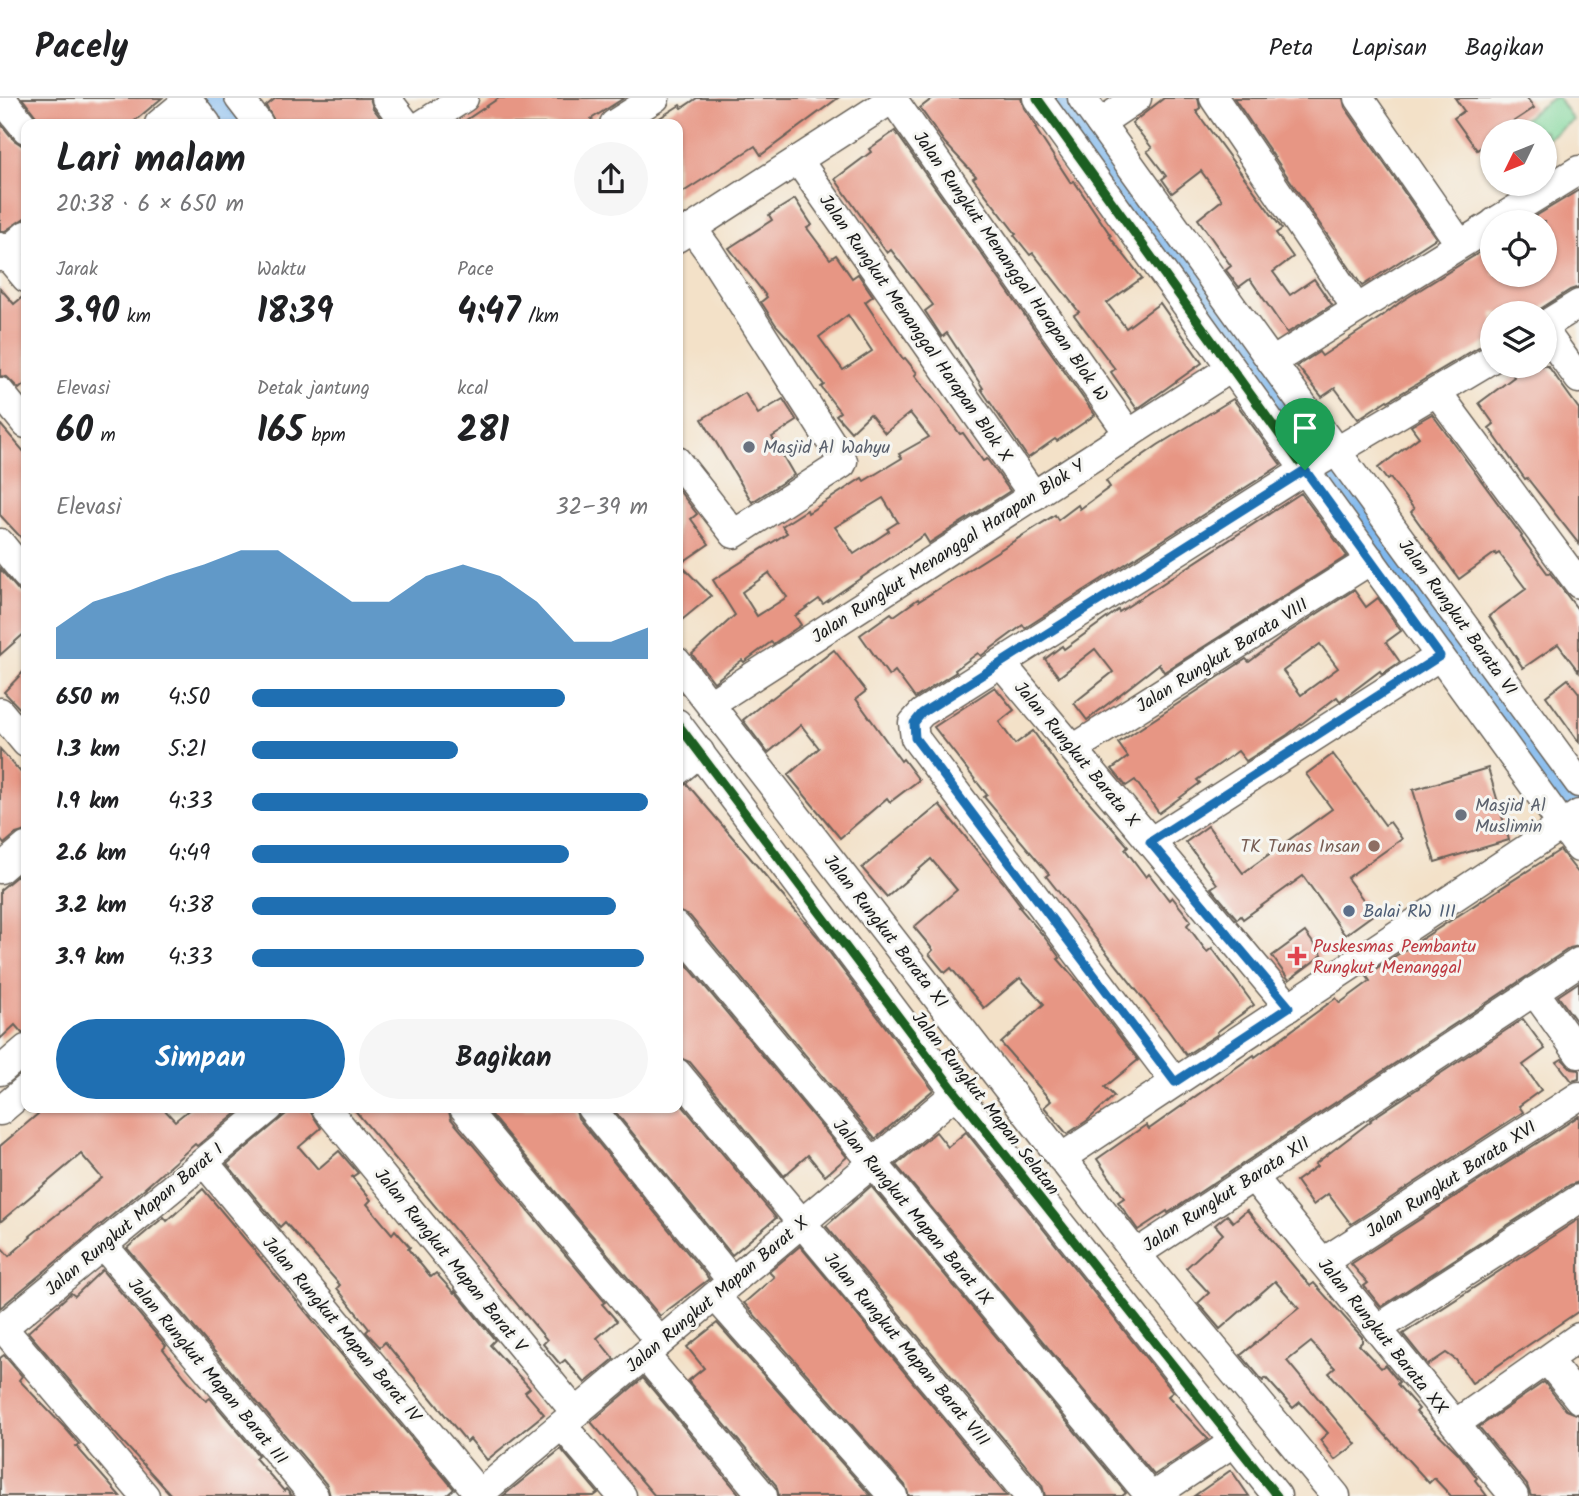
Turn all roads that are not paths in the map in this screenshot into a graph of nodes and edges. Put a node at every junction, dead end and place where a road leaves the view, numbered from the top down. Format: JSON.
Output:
{"nodes":[{"id":1,"x":1,"y":98,"type":"edge"},
{"id":2,"x":239,"y":98,"type":"edge"},
{"id":3,"x":386,"y":98,"type":"edge"},
{"id":4,"x":464,"y":98,"type":"edge"},
{"id":5,"x":654,"y":98,"type":"edge"},
{"id":6,"x":893,"y":98,"type":"edge"},
{"id":7,"x":1037,"y":98,"type":"edge"},
{"id":8,"x":1082,"y":98,"type":"edge"},
{"id":9,"x":1138,"y":98,"type":"edge"},
{"id":10,"x":1214,"y":98,"type":"edge"},
{"id":11,"x":1359,"y":98,"type":"edge"},
{"id":12,"x":188,"y":99,"type":"edge"},
{"id":13,"x":165,"y":119,"type":"edge"},
{"id":14,"x":203,"y":119,"type":"edge"},
{"id":15,"x":255,"y":119,"type":"edge"},
{"id":16,"x":402,"y":119,"type":"edge"},
{"id":17,"x":431,"y":119,"type":"edge"},
{"id":18,"x":622,"y":119,"type":"edge"},
{"id":19,"x":21,"y":123,"type":"edge"},
{"id":20,"x":1100,"y":123,"type":"junction"},
{"id":21,"x":798,"y":160,"type":"junction"},
{"id":22,"x":1579,"y":170,"type":"edge"},
{"id":23,"x":1515,"y":210,"type":"edge"},
{"id":24,"x":1480,"y":232,"type":"edge"},
{"id":25,"x":685,"y":233,"type":"edge"},
{"id":26,"x":1460,"y":244,"type":"junction"},
{"id":27,"x":8,"y":248,"type":"edge"},
{"id":28,"x":21,"y":270,"type":"edge"},
{"id":29,"x":1579,"y":304,"type":"edge"},
{"id":30,"x":1357,"y":309,"type":"junction"},
{"id":31,"x":1557,"y":318,"type":"edge"},
{"id":32,"x":1557,"y":349,"type":"edge"},
{"id":33,"x":1272,"y":362,"type":"junction"},
{"id":34,"x":1480,"y":366,"type":"edge"},
{"id":35,"x":1231,"y":368,"type":"junction"},
{"id":36,"x":1579,"y":379,"type":"edge"},
{"id":37,"x":0,"y":392,"type":"edge"},
{"id":38,"x":1437,"y":392,"type":"junction"},
{"id":39,"x":21,"y":418,"type":"edge"},
{"id":40,"x":1129,"y":434,"type":"junction"},
{"id":41,"x":1320,"y":461,"type":"junction"},
{"id":42,"x":683,"y":469,"type":"edge"},
{"id":43,"x":1034,"y":496,"type":"junction"},
{"id":44,"x":0,"y":543,"type":"edge"},
{"id":45,"x":1371,"y":560,"type":"junction"},
{"id":46,"x":21,"y":569,"type":"edge"},
{"id":47,"x":1579,"y":584,"type":"edge"},
{"id":48,"x":1440,"y":656,"type":"junction"},
{"id":49,"x":1001,"y":663,"type":"junction"},
{"id":50,"x":683,"y":670,"type":"edge"},
{"id":51,"x":710,"y":704,"type":"junction"},
{"id":52,"x":0,"y":712,"type":"edge"},
{"id":53,"x":683,"y":730,"type":"edge"},
{"id":54,"x":21,"y":737,"type":"edge"},
{"id":55,"x":1073,"y":749,"type":"junction"},
{"id":56,"x":701,"y":752,"type":"junction"},
{"id":57,"x":683,"y":766,"type":"edge"},
{"id":58,"x":1579,"y":783,"type":"edge"},
{"id":59,"x":1570,"y":821,"type":"edge"},
{"id":60,"x":1150,"y":842,"type":"junction"},
{"id":61,"x":1579,"y":848,"type":"edge"},
{"id":62,"x":21,"y":851,"type":"edge"},
{"id":63,"x":0,"y":869,"type":"edge"},
{"id":64,"x":683,"y":934,"type":"edge"},
{"id":65,"x":1579,"y":962,"type":"edge"},
{"id":66,"x":1534,"y":991,"type":"junction"},
{"id":67,"x":1289,"y":1007,"type":"junction"},
{"id":68,"x":21,"y":1053,"type":"edge"},
{"id":69,"x":1579,"y":1054,"type":"edge"},
{"id":70,"x":0,"y":1071,"type":"edge"},
{"id":71,"x":683,"y":1080,"type":"edge"},
{"id":72,"x":1175,"y":1082,"type":"junction"},
{"id":73,"x":21,"y":1093,"type":"edge"},
{"id":74,"x":957,"y":1093,"type":"junction"},
{"id":75,"x":1579,"y":1096,"type":"edge"},
{"id":76,"x":0,"y":1111,"type":"edge"},
{"id":77,"x":263,"y":1113,"type":"edge"},
{"id":78,"x":330,"y":1113,"type":"edge"},
{"id":79,"x":468,"y":1113,"type":"edge"},
{"id":80,"x":595,"y":1113,"type":"edge"},
{"id":81,"x":1061,"y":1158,"type":"junction"},
{"id":82,"x":204,"y":1162,"type":"junction"},
{"id":83,"x":873,"y":1163,"type":"junction"},
{"id":84,"x":1253,"y":1177,"type":"junction"},
{"id":85,"x":1579,"y":1199,"type":"edge"},
{"id":86,"x":802,"y":1223,"type":"junction"},
{"id":87,"x":103,"y":1245,"type":"junction"},
{"id":88,"x":1136,"y":1254,"type":"junction"},
{"id":89,"x":1323,"y":1262,"type":"junction"},
{"id":90,"x":724,"y":1288,"type":"junction"},
{"id":91,"x":1,"y":1329,"type":"edge"},
{"id":92,"x":1377,"y":1329,"type":"junction"},
{"id":93,"x":1579,"y":1337,"type":"edge"},
{"id":94,"x":652,"y":1349,"type":"junction"},
{"id":95,"x":1547,"y":1360,"type":"junction"},
{"id":96,"x":1579,"y":1399,"type":"edge"},
{"id":97,"x":569,"y":1419,"type":"junction"},
{"id":98,"x":1455,"y":1424,"type":"junction"},
{"id":99,"x":1234,"y":1442,"type":"junction"},
{"id":100,"x":479,"y":1495,"type":"edge"},
{"id":101,"x":145,"y":1496,"type":"edge"},
{"id":102,"x":314,"y":1496,"type":"edge"},
{"id":103,"x":622,"y":1496,"type":"edge"},
{"id":104,"x":763,"y":1496,"type":"edge"},
{"id":105,"x":893,"y":1496,"type":"edge"},
{"id":106,"x":1029,"y":1496,"type":"edge"},
{"id":107,"x":1151,"y":1496,"type":"edge"},
{"id":108,"x":1277,"y":1496,"type":"edge"},
{"id":109,"x":1336,"y":1496,"type":"edge"},
{"id":110,"x":1514,"y":1496,"type":"edge"}],
"edges":[{"from":1,"to":19,"type":"street"},
{"from":2,"to":15,"type":"street"},
{"from":3,"to":16,"type":"street"},
{"from":4,"to":17,"type":"street"},
{"from":5,"to":18,"type":"street"},
{"from":6,"to":21,"type":"street"},
{"from":6,"to":40,"type":"street","name":"Jalan Rungkut Menanggal Harapan Blok W"},
{"from":7,"to":35,"type":"street"},
{"from":8,"to":20,"type":"street"},
{"from":9,"to":20,"type":"street"},
{"from":10,"to":30,"type":"street"},
{"from":11,"to":26,"type":"street"},
{"from":12,"to":13,"type":"street"},
{"from":12,"to":14,"type":"street"},
{"from":20,"to":33,"type":"street"},
{"from":21,"to":25,"type":"street"},
{"from":21,"to":43,"type":"street","name":"Jalan Rungkut Menanggal Harapan Blok X"},
{"from":22,"to":23,"type":"street"},
{"from":24,"to":26,"type":"street"},
{"from":25,"to":42,"type":"street"},
{"from":26,"to":30,"type":"street"},
{"from":27,"to":28,"type":"street"},
{"from":29,"to":31,"type":"street"},
{"from":30,"to":33,"type":"street"},
{"from":32,"to":36,"type":"street"},
{"from":33,"to":41,"type":"street"},
{"from":34,"to":38,"type":"street"},
{"from":35,"to":40,"type":"street","name":"Jalan Rungkut Menanggal Harapan Blok Y"},
{"from":35,"to":41,"type":"street"},
{"from":37,"to":39,"type":"street"},
{"from":38,"to":41,"type":"street"},
{"from":38,"to":47,"type":"street"},
{"from":40,"to":43,"type":"street","name":"Jalan Rungkut Menanggal Harapan Blok Y"},
{"from":41,"to":45,"type":"street"},
{"from":41,"to":49,"type":"street"},
{"from":41,"to":58,"type":"street","name":"Jalan Rungkut Barata VI"},
{"from":43,"to":51,"type":"street","name":"Jalan Rungkut Menanggal Harapan Blok Y"},
{"from":44,"to":46,"type":"street"},
{"from":45,"to":48,"type":"street"},
{"from":45,"to":55,"type":"street","name":"Jalan Rungkut Barata VIII"},
{"from":48,"to":59,"type":"street"},
{"from":48,"to":60,"type":"street"},
{"from":49,"to":55,"type":"street","name":"Jalan Rungkut Barata X"},
{"from":49,"to":72,"type":"street"},
{"from":50,"to":51,"type":"street"},
{"from":51,"to":81,"type":"street","name":"Jalan Rungkut Barata XI"},
{"from":52,"to":54,"type":"street"},
{"from":53,"to":56,"type":"street","name":"Jalan Rungkut Mapan Selatan"},
{"from":55,"to":60,"type":"street","name":"Jalan Rungkut Barata X"},
{"from":56,"to":57,"type":"street"},
{"from":56,"to":74,"type":"street","name":"Jalan Rungkut Mapan Selatan"},
{"from":59,"to":61,"type":"street"},
{"from":59,"to":67,"type":"street"},
{"from":60,"to":67,"type":"street","name":"Jalan Rungkut Barata X"},
{"from":62,"to":63,"type":"street"},
{"from":64,"to":83,"type":"street","name":"Jalan Rungkut Mapan Barat IX"},
{"from":65,"to":66,"type":"street","name":"Jalan Rungkut Barata XII"},
{"from":66,"to":69,"type":"street"},
{"from":66,"to":84,"type":"street","name":"Jalan Rungkut Barata XII"},
{"from":67,"to":72,"type":"street"},
{"from":68,"to":70,"type":"street"},
{"from":71,"to":86,"type":"street","name":"Jalan Rungkut Mapan Barat VIII"},
{"from":72,"to":81,"type":"street"},
{"from":73,"to":76,"type":"street"},
{"from":74,"to":83,"type":"street","name":"Jalan Rungkut Mapan Barat X"},
{"from":74,"to":99,"type":"street","name":"Jalan Rungkut Mapan Selatan"},
{"from":75,"to":89,"type":"street","name":"Jalan Rungkut Barata XVI"},
{"from":77,"to":82,"type":"street","name":"Jalan Rungkut Mapan Barat I"},
{"from":78,"to":97,"type":"street","name":"Jalan Rungkut Mapan Barat V"},
{"from":79,"to":94,"type":"street"},
{"from":80,"to":90,"type":"street"},
{"from":81,"to":88,"type":"street","name":"Jalan Rungkut Barata XI"},
{"from":82,"to":87,"type":"street","name":"Jalan Rungkut Mapan Barat I"},
{"from":82,"to":100,"type":"street","name":"Jalan Rungkut Mapan Barat IV"},
{"from":83,"to":86,"type":"street","name":"Jalan Rungkut Mapan Barat X"},
{"from":83,"to":107,"type":"street","name":"Jalan Rungkut Mapan Barat IX"},
{"from":84,"to":88,"type":"street","name":"Jalan Rungkut Barata XII"},
{"from":84,"to":89,"type":"street","name":"Jalan Rungkut Barata XX"},
{"from":85,"to":92,"type":"street"},
{"from":86,"to":90,"type":"street","name":"Jalan Rungkut Mapan Barat X"},
{"from":86,"to":106,"type":"street","name":"Jalan Rungkut Mapan Barat VIII"},
{"from":87,"to":91,"type":"street","name":"Jalan Rungkut Mapan Barat I"},
{"from":87,"to":102,"type":"street","name":"Jalan Rungkut Mapan Barat III"},
{"from":88,"to":109,"type":"street","name":"Jalan Rungkut Barata XII"},
{"from":89,"to":92,"type":"street","name":"Jalan Rungkut Barata XX"},
{"from":90,"to":94,"type":"street","name":"Jalan Rungkut Mapan Barat X"},
{"from":90,"to":105,"type":"street"},
{"from":91,"to":101,"type":"street"},
{"from":92,"to":98,"type":"street","name":"Jalan Rungkut Barata XX"},
{"from":93,"to":95,"type":"street"},
{"from":94,"to":97,"type":"street","name":"Jalan Rungkut Mapan Barat X"},
{"from":94,"to":104,"type":"street"},
{"from":95,"to":96,"type":"street"},
{"from":95,"to":98,"type":"street"},
{"from":97,"to":100,"type":"street","name":"Jalan Rungkut Mapan Barat X"},
{"from":97,"to":103,"type":"street","name":"Jalan Rungkut Mapan Barat V"},
{"from":98,"to":110,"type":"street","name":"Jalan Rungkut Barata XX"},
{"from":99,"to":107,"type":"street"},
{"from":99,"to":108,"type":"street","name":"Jalan Rungkut Mapan Selatan"}]}
